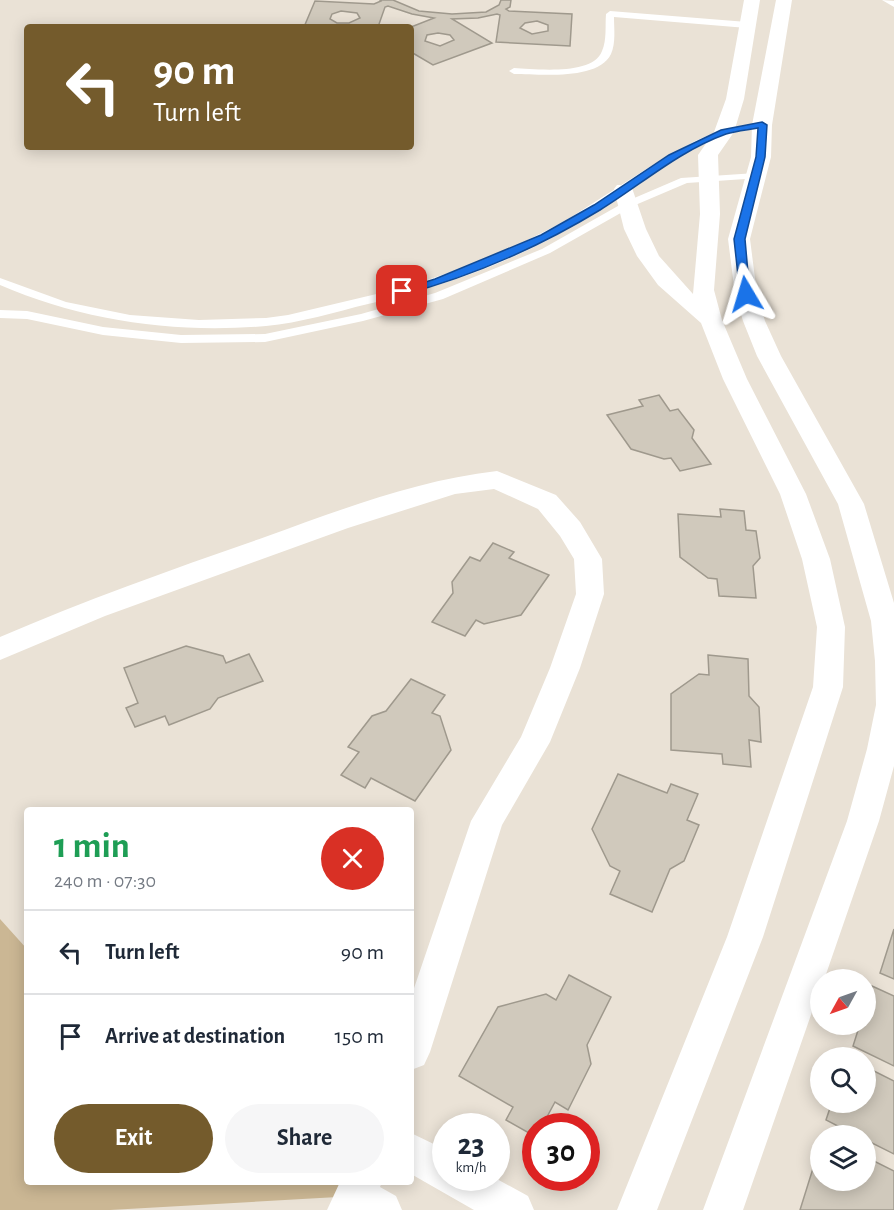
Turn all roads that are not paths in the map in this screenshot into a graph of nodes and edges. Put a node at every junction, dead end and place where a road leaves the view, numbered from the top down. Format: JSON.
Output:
{"nodes":[{"id":1,"x":784,"y":0,"type":"edge"},
{"id":2,"x":886,"y":0,"type":"edge"},
{"id":3,"x":894,"y":3,"type":"edge"},
{"id":4,"x":749,"y":13,"type":"edge"},
{"id":5,"x":514,"y":70,"type":"dead end"},
{"id":6,"x":762,"y":125,"type":"junction"},
{"id":7,"x":724,"y":132,"type":"junction"},
{"id":8,"x":756,"y":176,"type":"junction"},
{"id":9,"x":707,"y":177,"type":"junction"},
{"id":10,"x":626,"y":197,"type":"junction"},
{"id":11,"x":0,"y":281,"type":"edge"},
{"id":12,"x":0,"y":287,"type":"edge"},
{"id":13,"x":0,"y":292,"type":"edge"},
{"id":14,"x":0,"y":314,"type":"edge"},
{"id":15,"x":711,"y":320,"type":"junction"},
{"id":16,"x":0,"y":649,"type":"edge"},
{"id":17,"x":414,"y":1043,"type":"edge"},
{"id":18,"x":414,"y":1155,"type":"edge"},
{"id":19,"x":432,"y":1164,"type":"edge"},
{"id":20,"x":480,"y":1191,"type":"edge"},
{"id":21,"x":514,"y":1210,"type":"edge"},
{"id":22,"x":637,"y":1210,"type":"edge"},
{"id":23,"x":723,"y":1210,"type":"edge"}],
"edges":[{"from":1,"to":6,"type":"street"},
{"from":2,"to":3,"type":"lane"},
{"from":4,"to":5,"type":"lane"},
{"from":4,"to":7,"type":"street"},
{"from":6,"to":7,"type":"lane"},
{"from":6,"to":8,"type":"street"},
{"from":7,"to":9,"type":"street"},
{"from":7,"to":10,"type":"lane"},
{"from":8,"to":9,"type":"lane"},
{"from":8,"to":23,"type":"street"},
{"from":9,"to":10,"type":"lane"},
{"from":9,"to":15,"type":"street"},
{"from":10,"to":11,"type":"lane"},
{"from":10,"to":14,"type":"lane"},
{"from":10,"to":15,"type":"street"},
{"from":12,"to":13,"type":"lane"},
{"from":15,"to":22,"type":"street"},
{"from":16,"to":17,"type":"street"},
{"from":18,"to":19,"type":"street"},
{"from":20,"to":21,"type":"street"}]}
